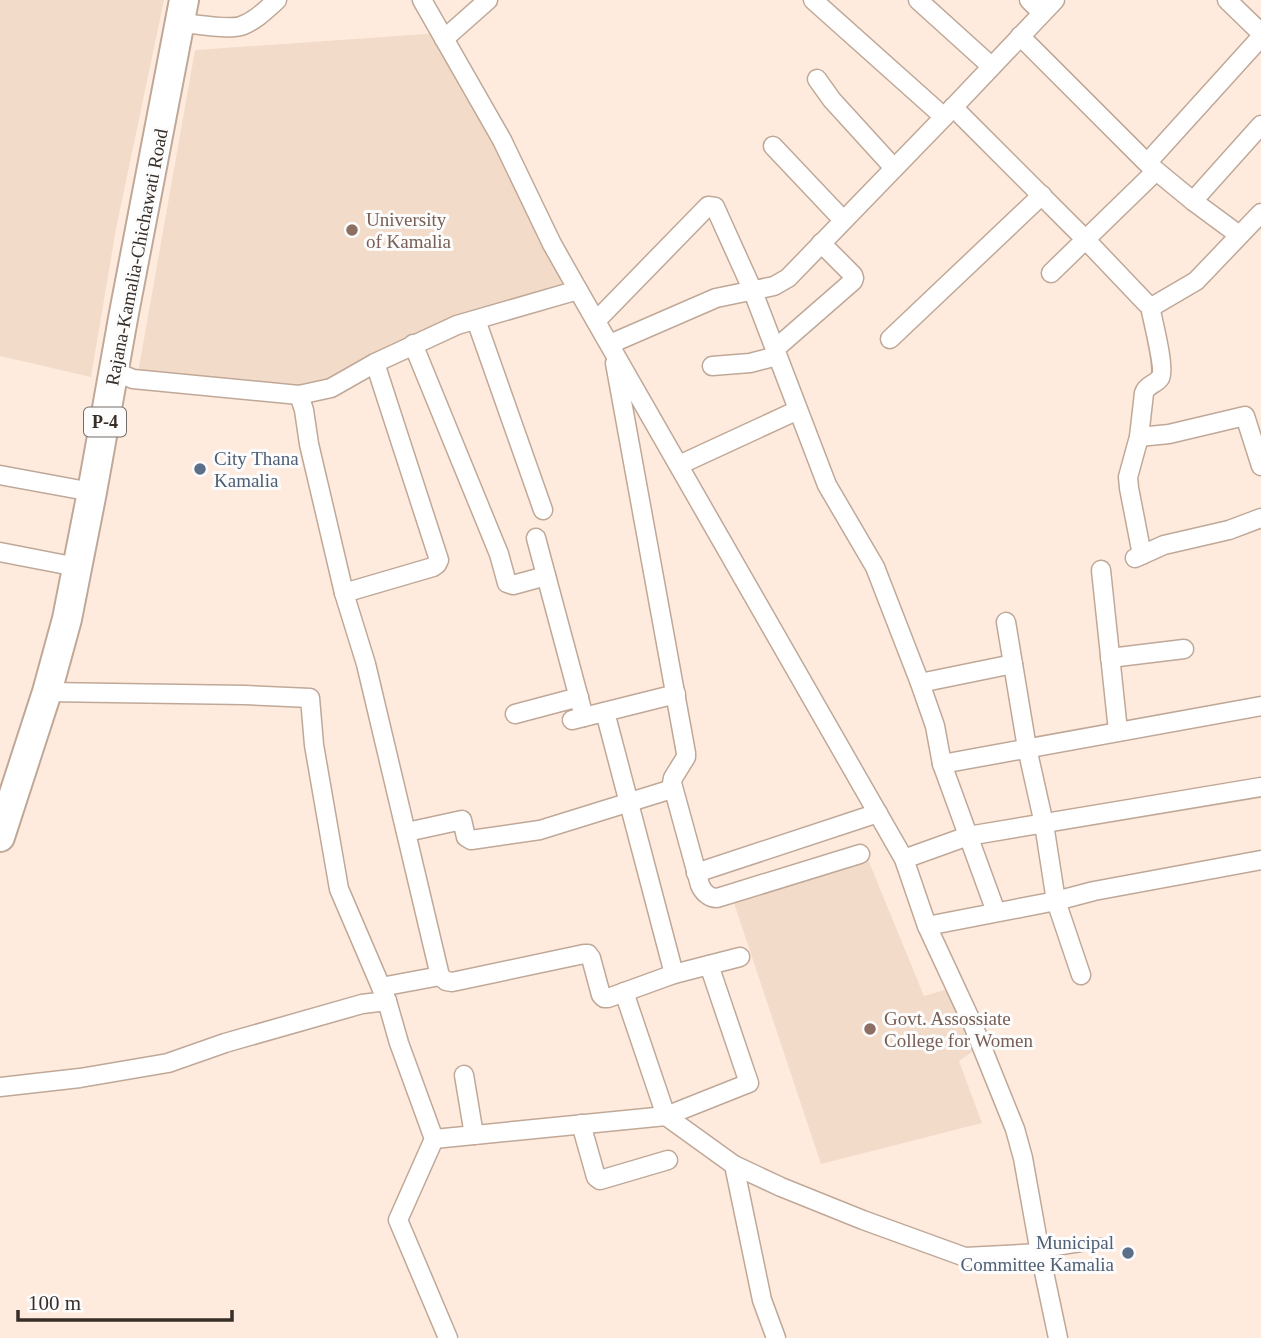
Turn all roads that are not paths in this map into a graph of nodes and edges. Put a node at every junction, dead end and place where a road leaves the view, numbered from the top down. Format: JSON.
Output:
{"nodes":[{"id":1,"x":277,"y":0,"type":"edge"},
{"id":2,"x":422,"y":0,"type":"edge"},
{"id":3,"x":488,"y":0,"type":"edge"},
{"id":4,"x":813,"y":0,"type":"edge"},
{"id":5,"x":918,"y":0,"type":"edge"},
{"id":6,"x":1029,"y":0,"type":"edge"},
{"id":7,"x":1227,"y":0,"type":"edge"},
{"id":8,"x":1049,"y":6,"type":"edge"},
{"id":9,"x":183,"y":12,"type":"edge"},
{"id":10,"x":1261,"y":35,"type":"edge"},
{"id":11,"x":1020,"y":36,"type":"junction"},
{"id":12,"x":443,"y":39,"type":"junction"},
{"id":13,"x":991,"y":66,"type":"junction"},
{"id":14,"x":817,"y":79,"type":"dead end"},
{"id":15,"x":948,"y":112,"type":"junction"},
{"id":16,"x":1261,"y":125,"type":"edge"},
{"id":17,"x":773,"y":146,"type":"dead end"},
{"id":18,"x":1152,"y":167,"type":"junction"},
{"id":19,"x":894,"y":168,"type":"junction"},
{"id":20,"x":1042,"y":195,"type":"junction"},
{"id":21,"x":1193,"y":201,"type":"junction"},
{"id":22,"x":1261,"y":213,"type":"edge"},
{"id":23,"x":843,"y":220,"type":"junction"},
{"id":24,"x":1239,"y":235,"type":"junction"},
{"id":25,"x":1086,"y":240,"type":"junction"},
{"id":26,"x":821,"y":243,"type":"junction"},
{"id":27,"x":1051,"y":273,"type":"dead end"},
{"id":28,"x":752,"y":289,"type":"junction"},
{"id":29,"x":578,"y":290,"type":"junction"},
{"id":30,"x":1150,"y":306,"type":"junction"},
{"id":31,"x":476,"y":320,"type":"junction"},
{"id":32,"x":596,"y":321,"type":"junction"},
{"id":33,"x":890,"y":339,"type":"dead end"},
{"id":34,"x":414,"y":344,"type":"junction"},
{"id":35,"x":611,"y":347,"type":"junction"},
{"id":36,"x":776,"y":352,"type":"junction"},
{"id":37,"x":375,"y":363,"type":"junction"},
{"id":38,"x":712,"y":366,"type":"dead end"},
{"id":39,"x":114,"y":371,"type":"junction"},
{"id":40,"x":299,"y":395,"type":"junction"},
{"id":41,"x":798,"y":410,"type":"junction"},
{"id":42,"x":1139,"y":436,"type":"junction"},
{"id":43,"x":679,"y":465,"type":"junction"},
{"id":44,"x":1261,"y":466,"type":"edge"},
{"id":45,"x":0,"y":475,"type":"edge"},
{"id":46,"x":93,"y":492,"type":"junction"},
{"id":47,"x":543,"y":510,"type":"dead end"},
{"id":48,"x":1261,"y":518,"type":"edge"},
{"id":49,"x":536,"y":538,"type":"dead end"},
{"id":50,"x":0,"y":552,"type":"edge"},
{"id":51,"x":77,"y":567,"type":"junction"},
{"id":52,"x":1101,"y":570,"type":"dead end"},
{"id":53,"x":547,"y":576,"type":"junction"},
{"id":54,"x":344,"y":593,"type":"junction"},
{"id":55,"x":1006,"y":622,"type":"dead end"},
{"id":56,"x":1184,"y":649,"type":"dead end"},
{"id":57,"x":1110,"y":658,"type":"junction"},
{"id":58,"x":1013,"y":663,"type":"junction"},
{"id":59,"x":920,"y":683,"type":"junction"},
{"id":60,"x":47,"y":692,"type":"junction"},
{"id":61,"x":676,"y":694,"type":"junction"},
{"id":62,"x":579,"y":697,"type":"junction"},
{"id":63,"x":1261,"y":706,"type":"edge"},
{"id":64,"x":604,"y":712,"type":"junction"},
{"id":65,"x":515,"y":714,"type":"dead end"},
{"id":66,"x":1118,"y":732,"type":"junction"},
{"id":67,"x":1027,"y":748,"type":"junction"},
{"id":68,"x":942,"y":764,"type":"junction"},
{"id":69,"x":1261,"y":787,"type":"edge"},
{"id":70,"x":672,"y":789,"type":"junction"},
{"id":71,"x":628,"y":803,"type":"junction"},
{"id":72,"x":878,"y":813,"type":"junction"},
{"id":73,"x":1044,"y":824,"type":"junction"},
{"id":74,"x":407,"y":832,"type":"junction"},
{"id":75,"x":968,"y":835,"type":"junction"},
{"id":76,"x":0,"y":837,"type":"edge"},
{"id":77,"x":860,"y":854,"type":"dead end"},
{"id":78,"x":904,"y":859,"type":"junction"},
{"id":79,"x":1261,"y":860,"type":"edge"},
{"id":80,"x":696,"y":873,"type":"junction"},
{"id":81,"x":1056,"y":901,"type":"junction"},
{"id":82,"x":996,"y":912,"type":"junction"},
{"id":83,"x":927,"y":926,"type":"junction"},
{"id":84,"x":740,"y":957,"type":"dead end"},
{"id":85,"x":709,"y":965,"type":"junction"},
{"id":86,"x":674,"y":974,"type":"junction"},
{"id":87,"x":1081,"y":975,"type":"dead end"},
{"id":88,"x":440,"y":976,"type":"junction"},
{"id":89,"x":624,"y":992,"type":"junction"},
{"id":90,"x":384,"y":994,"type":"junction"},
{"id":91,"x":464,"y":1075,"type":"dead end"},
{"id":92,"x":0,"y":1087,"type":"edge"},
{"id":93,"x":666,"y":1116,"type":"junction"},
{"id":94,"x":580,"y":1124,"type":"junction"},
{"id":95,"x":474,"y":1135,"type":"junction"},
{"id":96,"x":433,"y":1139,"type":"junction"},
{"id":97,"x":668,"y":1160,"type":"dead end"},
{"id":98,"x":734,"y":1165,"type":"junction"},
{"id":99,"x":1103,"y":1242,"type":"dead end"},
{"id":100,"x":1040,"y":1253,"type":"junction"},
{"id":101,"x":448,"y":1338,"type":"edge"},
{"id":102,"x":776,"y":1338,"type":"edge"},
{"id":103,"x":1058,"y":1338,"type":"edge"}],
"edges":[{"from":1,"to":9,"type":"street"},
{"from":2,"to":12,"type":"street"},
{"from":3,"to":12,"type":"street"},
{"from":4,"to":15,"type":"street"},
{"from":5,"to":13,"type":"street"},
{"from":6,"to":8,"type":"street"},
{"from":7,"to":10,"type":"street"},
{"from":8,"to":11,"type":"street"},
{"from":9,"to":39,"type":"main road","name":"Rajana-Kamalia-Chichawati Road","number":"P-4"},
{"from":10,"to":18,"type":"street"},
{"from":11,"to":13,"type":"street"},
{"from":11,"to":18,"type":"street"},
{"from":12,"to":29,"type":"street"},
{"from":13,"to":15,"type":"street"},
{"from":14,"to":19,"type":"street"},
{"from":15,"to":19,"type":"street"},
{"from":15,"to":20,"type":"street"},
{"from":16,"to":21,"type":"street"},
{"from":17,"to":23,"type":"street"},
{"from":18,"to":21,"type":"street"},
{"from":18,"to":25,"type":"street"},
{"from":19,"to":23,"type":"street"},
{"from":20,"to":25,"type":"street"},
{"from":20,"to":33,"type":"street"},
{"from":21,"to":24,"type":"street"},
{"from":22,"to":24,"type":"street"},
{"from":23,"to":26,"type":"street"},
{"from":24,"to":30,"type":"street"},
{"from":25,"to":27,"type":"street"},
{"from":25,"to":30,"type":"street"},
{"from":26,"to":28,"type":"street"},
{"from":26,"to":36,"type":"street"},
{"from":28,"to":32,"type":"street"},
{"from":28,"to":35,"type":"street"},
{"from":28,"to":36,"type":"street"},
{"from":29,"to":31,"type":"street"},
{"from":29,"to":32,"type":"street"},
{"from":30,"to":42,"type":"street"},
{"from":31,"to":34,"type":"street"},
{"from":31,"to":47,"type":"street"},
{"from":32,"to":35,"type":"street"},
{"from":34,"to":37,"type":"street"},
{"from":34,"to":53,"type":"street"},
{"from":35,"to":43,"type":"street"},
{"from":35,"to":61,"type":"street"},
{"from":36,"to":38,"type":"street"},
{"from":36,"to":41,"type":"street"},
{"from":37,"to":40,"type":"street"},
{"from":37,"to":54,"type":"street"},
{"from":39,"to":40,"type":"street"},
{"from":39,"to":46,"type":"main road","name":"Rajana-Kamalia-Chichawati Road","number":"P-4"},
{"from":40,"to":54,"type":"street"},
{"from":41,"to":43,"type":"street"},
{"from":41,"to":59,"type":"street"},
{"from":42,"to":44,"type":"street"},
{"from":42,"to":48,"type":"street"},
{"from":43,"to":72,"type":"street"},
{"from":45,"to":46,"type":"street"},
{"from":46,"to":51,"type":"main road","name":"Rajana-Kamalia-Chichawati Road","number":"P-4"},
{"from":49,"to":53,"type":"street"},
{"from":50,"to":51,"type":"street"},
{"from":51,"to":60,"type":"main road","name":"Rajana-Kamalia-Chichawati Road","number":"P-4"},
{"from":52,"to":57,"type":"street"},
{"from":53,"to":62,"type":"street"},
{"from":54,"to":74,"type":"street"},
{"from":55,"to":58,"type":"street"},
{"from":56,"to":57,"type":"street"},
{"from":57,"to":66,"type":"street"},
{"from":58,"to":59,"type":"street"},
{"from":58,"to":67,"type":"street"},
{"from":59,"to":68,"type":"street"},
{"from":60,"to":76,"type":"main road","name":"Rajana-Kamalia-Chichawati Road","number":"P-4"},
{"from":60,"to":90,"type":"street"},
{"from":61,"to":64,"type":"street"},
{"from":61,"to":70,"type":"street"},
{"from":62,"to":64,"type":"street"},
{"from":62,"to":65,"type":"street"},
{"from":63,"to":66,"type":"street"},
{"from":64,"to":71,"type":"street"},
{"from":66,"to":67,"type":"street"},
{"from":67,"to":68,"type":"street"},
{"from":67,"to":73,"type":"street"},
{"from":68,"to":75,"type":"street"},
{"from":69,"to":73,"type":"street"},
{"from":70,"to":71,"type":"street"},
{"from":70,"to":80,"type":"street"},
{"from":71,"to":74,"type":"street"},
{"from":71,"to":86,"type":"street"},
{"from":72,"to":78,"type":"street"},
{"from":72,"to":80,"type":"street"},
{"from":73,"to":75,"type":"street"},
{"from":73,"to":81,"type":"street"},
{"from":74,"to":88,"type":"street"},
{"from":75,"to":78,"type":"street"},
{"from":75,"to":82,"type":"street"},
{"from":77,"to":80,"type":"street"},
{"from":78,"to":83,"type":"street"},
{"from":79,"to":81,"type":"street"},
{"from":81,"to":82,"type":"street"},
{"from":81,"to":87,"type":"street"},
{"from":82,"to":83,"type":"street"},
{"from":83,"to":100,"type":"street"},
{"from":84,"to":85,"type":"street"},
{"from":85,"to":86,"type":"street"},
{"from":85,"to":93,"type":"street"},
{"from":86,"to":89,"type":"street"},
{"from":88,"to":89,"type":"street"},
{"from":88,"to":90,"type":"street"},
{"from":89,"to":93,"type":"street"},
{"from":90,"to":92,"type":"street"},
{"from":90,"to":96,"type":"street"},
{"from":91,"to":95,"type":"street"},
{"from":93,"to":94,"type":"street"},
{"from":93,"to":98,"type":"street"},
{"from":94,"to":95,"type":"street"},
{"from":94,"to":97,"type":"street"},
{"from":95,"to":96,"type":"street"},
{"from":96,"to":101,"type":"street"},
{"from":98,"to":100,"type":"street"},
{"from":98,"to":102,"type":"street"},
{"from":99,"to":100,"type":"lane"},
{"from":100,"to":103,"type":"street"}]}
